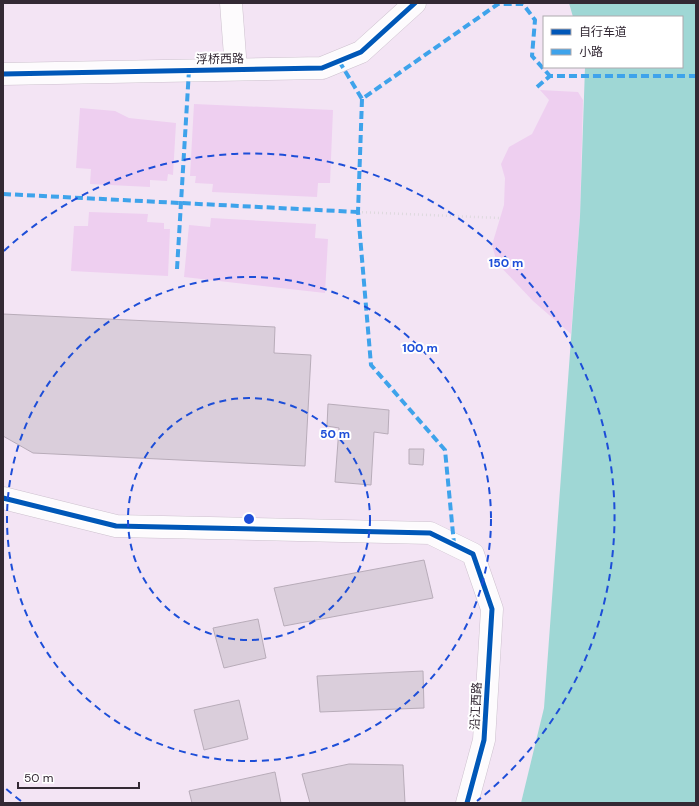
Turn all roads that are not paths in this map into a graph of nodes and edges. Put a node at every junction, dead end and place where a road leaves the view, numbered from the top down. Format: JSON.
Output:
{"nodes":[{"id":1,"x":231,"y":3,"type":"edge"},
{"id":2,"x":415,"y":3,"type":"edge"},
{"id":3,"x":236,"y":69,"type":"junction"},
{"id":4,"x":3,"y":74,"type":"edge"},
{"id":5,"x":3,"y":498,"type":"edge"},
{"id":6,"x":467,"y":803,"type":"edge"}],
"edges":[{"from":1,"to":3,"type":"street"},
{"from":2,"to":3,"type":"street","name":"浮桥西路"},
{"from":3,"to":4,"type":"street","name":"浮桥西路"},
{"from":5,"to":6,"type":"street","name":"沿江西路"}]}
